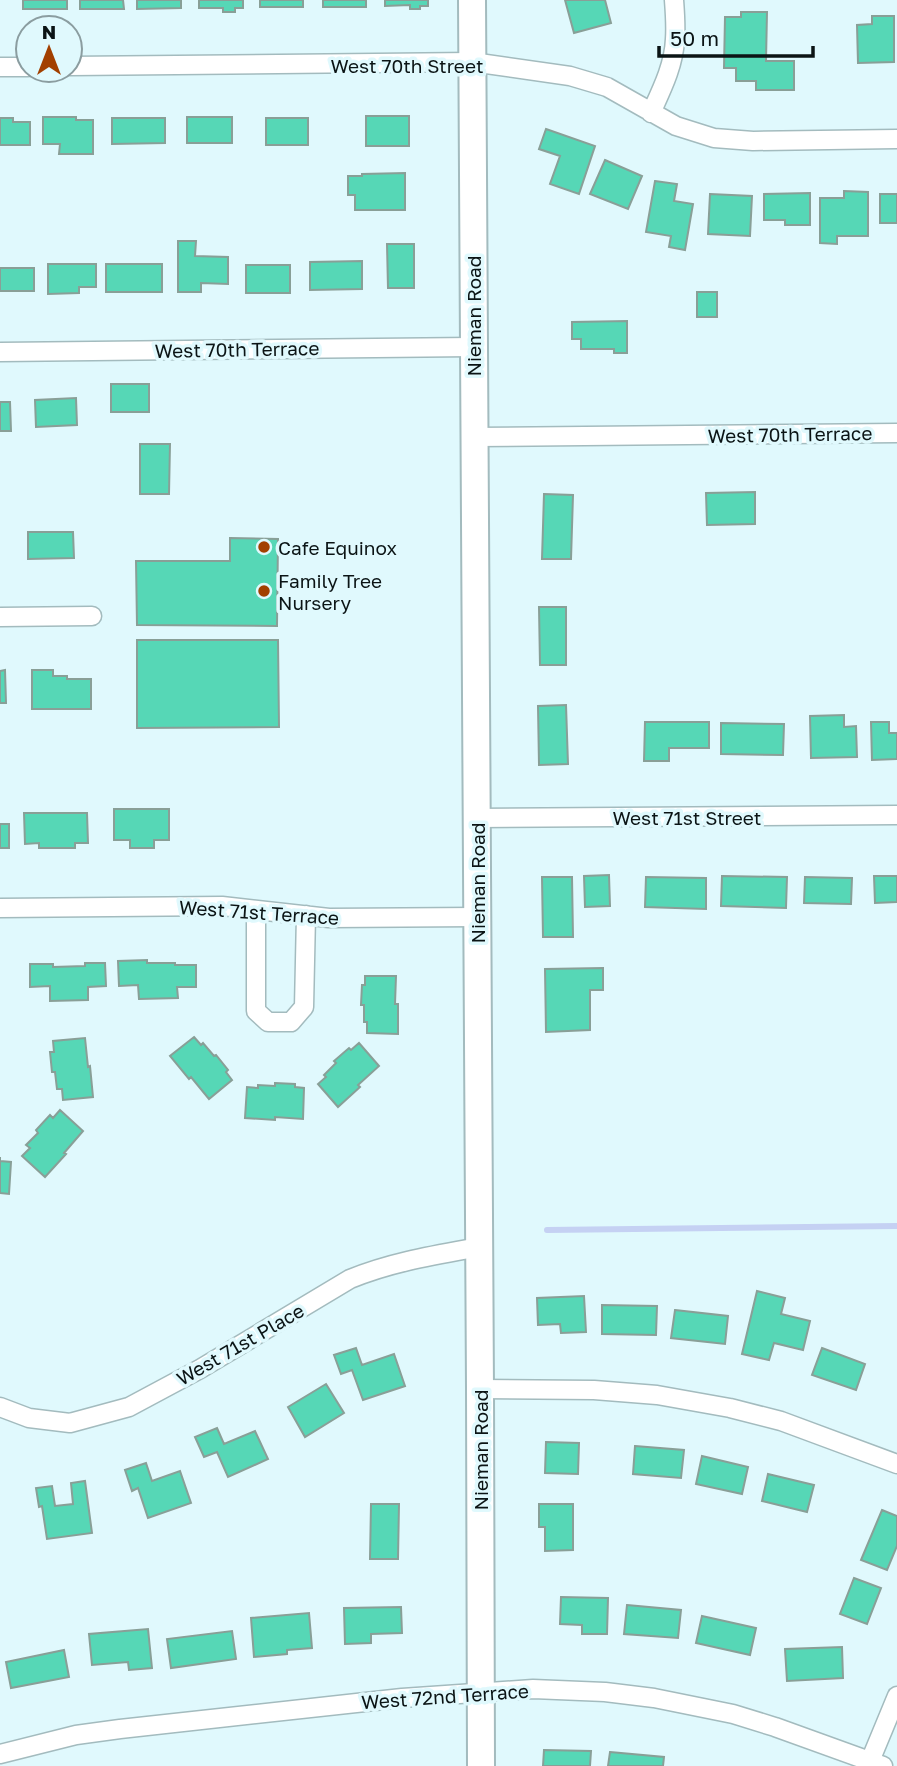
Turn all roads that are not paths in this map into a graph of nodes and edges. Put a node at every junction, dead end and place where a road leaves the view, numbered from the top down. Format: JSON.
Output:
{"nodes":[{"id":1,"x":472,"y":0,"type":"edge"},
{"id":2,"x":674,"y":0,"type":"edge"},
{"id":3,"x":472,"y":62,"type":"junction"},
{"id":4,"x":84,"y":66,"type":"edge"},
{"id":5,"x":651,"y":113,"type":"junction"},
{"id":6,"x":897,"y":139,"type":"edge"},
{"id":7,"x":473,"y":347,"type":"junction"},
{"id":8,"x":0,"y":352,"type":"edge"},
{"id":9,"x":897,"y":433,"type":"edge"},
{"id":10,"x":473,"y":437,"type":"junction"},
{"id":11,"x":92,"y":615,"type":"dead end"},
{"id":12,"x":0,"y":617,"type":"edge"},
{"id":13,"x":897,"y":815,"type":"edge"},
{"id":14,"x":476,"y":818,"type":"junction"},
{"id":15,"x":0,"y":908,"type":"edge"},
{"id":16,"x":256,"y":910,"type":"junction"},
{"id":17,"x":306,"y":915,"type":"junction"},
{"id":18,"x":477,"y":917,"type":"junction"},
{"id":19,"x":479,"y":1247,"type":"junction"},
{"id":20,"x":480,"y":1389,"type":"junction"},
{"id":21,"x":0,"y":1407,"type":"edge"},
{"id":22,"x":897,"y":1464,"type":"edge"},
{"id":23,"x":480,"y":1692,"type":"junction"},
{"id":24,"x":897,"y":1696,"type":"edge"},
{"id":25,"x":0,"y":1754,"type":"edge"},
{"id":26,"x":874,"y":1764,"type":"edge"},
{"id":27,"x":481,"y":1766,"type":"edge"}],
"edges":[{"from":1,"to":3,"type":"main road","name":"Nieman Road"},
{"from":2,"to":5,"type":"street"},
{"from":3,"to":4,"type":"street","name":"West 70th Street"},
{"from":3,"to":5,"type":"street","name":"West 70th Street"},
{"from":3,"to":7,"type":"main road","name":"Nieman Road"},
{"from":5,"to":6,"type":"street","name":"West 70th Street"},
{"from":7,"to":8,"type":"street","name":"West 70th Terrace"},
{"from":7,"to":10,"type":"main road","name":"Nieman Road"},
{"from":9,"to":10,"type":"street","name":"West 70th Terrace"},
{"from":10,"to":14,"type":"main road","name":"Nieman Road"},
{"from":11,"to":12,"type":"street"},
{"from":13,"to":14,"type":"street","name":"West 71st Street"},
{"from":14,"to":18,"type":"main road","name":"Nieman Road"},
{"from":15,"to":16,"type":"street","name":"West 71st Terrace"},
{"from":16,"to":17,"type":"street","name":"West 71st Terrace"},
{"from":16,"to":17,"type":"street"},
{"from":17,"to":18,"type":"street","name":"West 71st Terrace"},
{"from":18,"to":19,"type":"main road","name":"Nieman Road"},
{"from":19,"to":20,"type":"main road","name":"Nieman Road"},
{"from":19,"to":21,"type":"street","name":"West 71st Place"},
{"from":20,"to":22,"type":"street"},
{"from":20,"to":23,"type":"main road","name":"Nieman Road"},
{"from":23,"to":25,"type":"street","name":"West 72nd Terrace"},
{"from":23,"to":26,"type":"street","name":"West 72nd Terrace"},
{"from":23,"to":27,"type":"main road","name":"Nieman Road"},
{"from":24,"to":26,"type":"street"}]}
